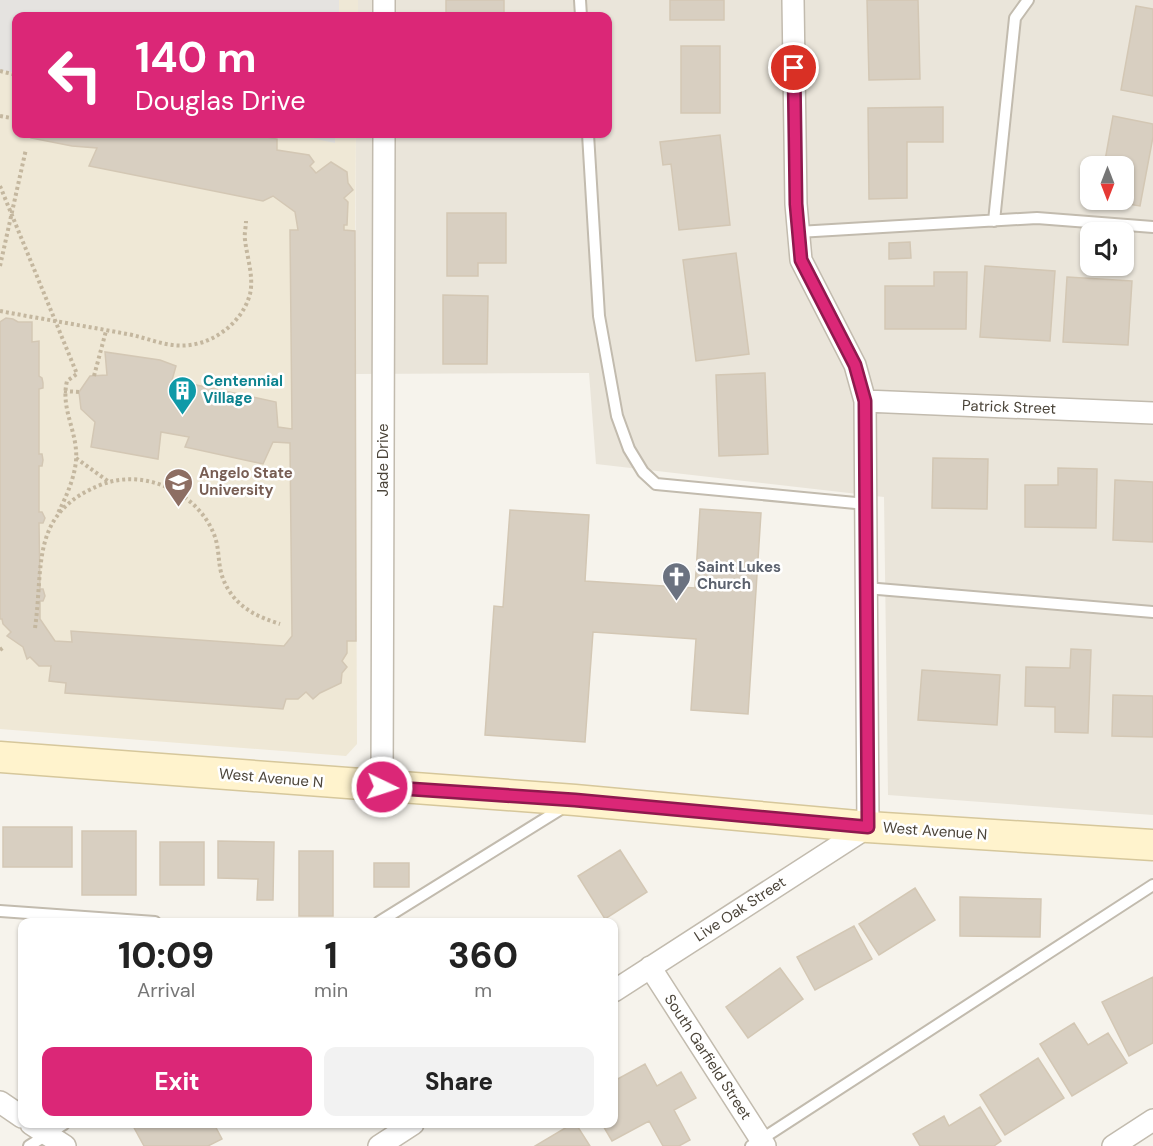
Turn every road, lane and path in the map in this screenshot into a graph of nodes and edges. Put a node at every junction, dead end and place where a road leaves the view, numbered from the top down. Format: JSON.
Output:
{"nodes":[{"id":1,"x":793,"y":0,"type":"edge"},
{"id":2,"x":1028,"y":0,"type":"edge"},
{"id":3,"x":0,"y":116,"type":"edge"},
{"id":4,"x":11,"y":118,"type":"dead end"},
{"id":5,"x":384,"y":138,"type":"edge"},
{"id":6,"x":588,"y":138,"type":"edge"},
{"id":7,"x":26,"y":148,"type":"dead end"},
{"id":8,"x":0,"y":186,"type":"edge"},
{"id":9,"x":11,"y":213,"type":"junction"},
{"id":10,"x":246,"y":221,"type":"dead end"},
{"id":11,"x":994,"y":221,"type":"junction"},
{"id":12,"x":1153,"y":227,"type":"edge"},
{"id":13,"x":798,"y":232,"type":"junction"},
{"id":14,"x":0,"y":266,"type":"edge"},
{"id":15,"x":0,"y":310,"type":"edge"},
{"id":16,"x":9,"y":312,"type":"junction"},
{"id":17,"x":9,"y":318,"type":"dead end"},
{"id":18,"x":55,"y":321,"type":"junction"},
{"id":19,"x":106,"y":331,"type":"junction"},
{"id":20,"x":94,"y":376,"type":"dead end"},
{"id":21,"x":64,"y":391,"type":"junction"},
{"id":22,"x":79,"y":392,"type":"dead end"},
{"id":23,"x":865,"y":401,"type":"junction"},
{"id":24,"x":1153,"y":413,"type":"edge"},
{"id":25,"x":76,"y":458,"type":"junction"},
{"id":26,"x":109,"y":482,"type":"junction"},
{"id":27,"x":866,"y":504,"type":"junction"},
{"id":28,"x":56,"y":516,"type":"junction"},
{"id":29,"x":866,"y":588,"type":"junction"},
{"id":30,"x":1153,"y":612,"type":"edge"},
{"id":31,"x":280,"y":624,"type":"dead end"},
{"id":32,"x":35,"y":628,"type":"dead end"},
{"id":33,"x":0,"y":757,"type":"edge"},
{"id":34,"x":382,"y":787,"type":"junction"},
{"id":35,"x":575,"y":800,"type":"junction"},
{"id":36,"x":868,"y":827,"type":"junction"},
{"id":37,"x":1153,"y":845,"type":"edge"},
{"id":38,"x":1153,"y":885,"type":"edge"},
{"id":39,"x":0,"y":911,"type":"edge"},
{"id":40,"x":99,"y":918,"type":"edge"},
{"id":41,"x":385,"y":918,"type":"edge"},
{"id":42,"x":650,"y":967,"type":"junction"},
{"id":43,"x":618,"y":988,"type":"edge"},
{"id":44,"x":0,"y":1102,"type":"edge"},
{"id":45,"x":18,"y":1115,"type":"edge"},
{"id":46,"x":1153,"y":1120,"type":"edge"},
{"id":47,"x":407,"y":1128,"type":"edge"},
{"id":48,"x":52,"y":1132,"type":"edge"},
{"id":49,"x":759,"y":1144,"type":"edge"},
{"id":50,"x":29,"y":1146,"type":"edge"},
{"id":51,"x":379,"y":1146,"type":"edge"},
{"id":52,"x":1113,"y":1146,"type":"edge"}],
"edges":[{"from":1,"to":13,"type":"street"},
{"from":2,"to":11,"type":"lane"},
{"from":3,"to":4,"type":"path"},
{"from":5,"to":34,"type":"street","name":"Jade Drive"},
{"from":6,"to":27,"type":"lane"},
{"from":7,"to":9,"type":"path"},
{"from":8,"to":9,"type":"path"},
{"from":9,"to":14,"type":"path"},
{"from":9,"to":18,"type":"path"},
{"from":10,"to":19,"type":"path"},
{"from":11,"to":12,"type":"lane"},
{"from":11,"to":13,"type":"lane"},
{"from":13,"to":23,"type":"street"},
{"from":15,"to":16,"type":"path"},
{"from":16,"to":17,"type":"path"},
{"from":16,"to":18,"type":"path"},
{"from":18,"to":19,"type":"path"},
{"from":18,"to":21,"type":"path"},
{"from":19,"to":20,"type":"path"},
{"from":21,"to":22,"type":"path"},
{"from":21,"to":25,"type":"path"},
{"from":23,"to":24,"type":"street","name":"Patrick Street"},
{"from":23,"to":27,"type":"street"},
{"from":25,"to":26,"type":"path"},
{"from":25,"to":28,"type":"path"},
{"from":26,"to":28,"type":"path"},
{"from":26,"to":31,"type":"path"},
{"from":27,"to":29,"type":"street"},
{"from":28,"to":32,"type":"path"},
{"from":29,"to":30,"type":"lane"},
{"from":29,"to":36,"type":"street"},
{"from":33,"to":34,"type":"main road","name":"West Avenue N"},
{"from":34,"to":35,"type":"main road","name":"West Avenue N"},
{"from":35,"to":36,"type":"main road","name":"West Avenue N"},
{"from":35,"to":41,"type":"lane"},
{"from":36,"to":37,"type":"main road","name":"West Avenue N"},
{"from":36,"to":42,"type":"street","name":"Live Oak Street"},
{"from":38,"to":49,"type":"lane"},
{"from":39,"to":40,"type":"lane"},
{"from":42,"to":43,"type":"street","name":"Live Oak Street"},
{"from":42,"to":49,"type":"street","name":"South Garfield Street"},
{"from":44,"to":45,"type":"street"},
{"from":46,"to":52,"type":"street"},
{"from":47,"to":51,"type":"street"},
{"from":48,"to":50,"type":"lane"}]}
